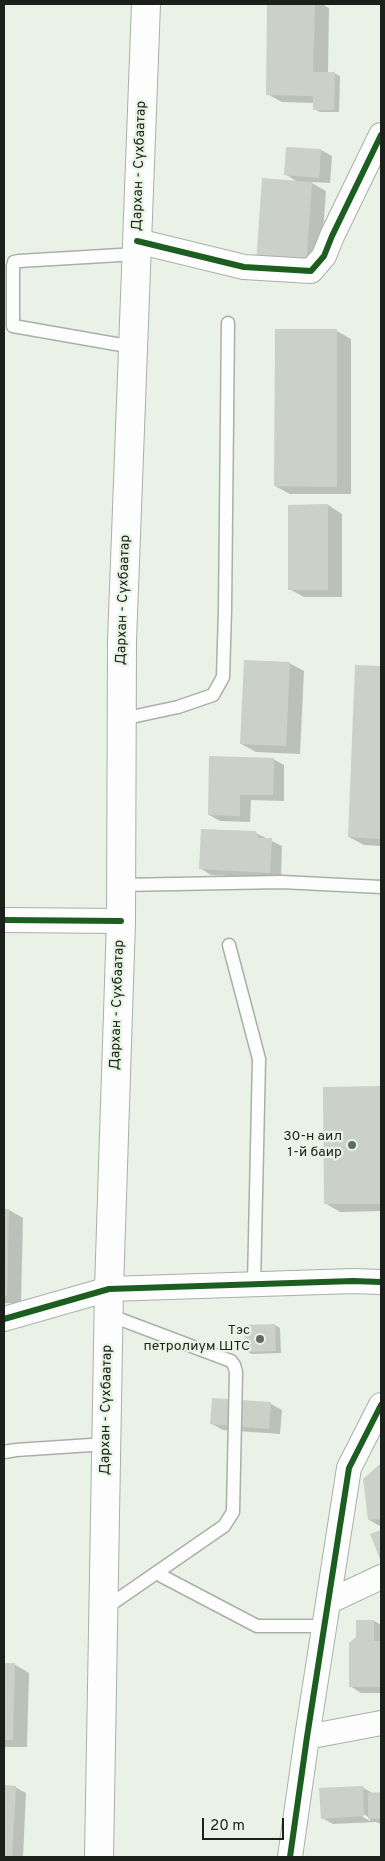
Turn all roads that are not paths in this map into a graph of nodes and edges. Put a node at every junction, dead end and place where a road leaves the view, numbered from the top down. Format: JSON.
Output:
{"nodes":[{"id":1,"x":146,"y":4,"type":"edge"},
{"id":2,"x":381,"y":135,"type":"edge"},
{"id":3,"x":137,"y":247,"type":"junction"},
{"id":4,"x":228,"y":323,"type":"dead end"},
{"id":5,"x":133,"y":347,"type":"junction"},
{"id":6,"x":122,"y":718,"type":"junction"},
{"id":7,"x":121,"y":885,"type":"junction"},
{"id":8,"x":381,"y":887,"type":"edge"},
{"id":9,"x":4,"y":920,"type":"edge"},
{"id":10,"x":121,"y":921,"type":"junction"},
{"id":11,"x":229,"y":945,"type":"dead end"},
{"id":12,"x":381,"y":1282,"type":"edge"},
{"id":13,"x":254,"y":1284,"type":"junction"},
{"id":14,"x":109,"y":1302,"type":"junction"},
{"id":15,"x":4,"y":1320,"type":"edge"},
{"id":16,"x":381,"y":1405,"type":"edge"},
{"id":17,"x":106,"y":1444,"type":"junction"},
{"id":18,"x":4,"y":1452,"type":"edge"},
{"id":19,"x":156,"y":1573,"type":"junction"},
{"id":20,"x":381,"y":1578,"type":"edge"},
{"id":21,"x":328,"y":1602,"type":"junction"},
{"id":22,"x":104,"y":1610,"type":"junction"},
{"id":23,"x":324,"y":1626,"type":"junction"},
{"id":24,"x":381,"y":1723,"type":"edge"},
{"id":25,"x":307,"y":1737,"type":"junction"},
{"id":26,"x":99,"y":1857,"type":"edge"},
{"id":27,"x":290,"y":1857,"type":"edge"}],
"edges":[{"from":1,"to":3,"type":"highway","name":"Дархан - Сүхбаатар"},
{"from":2,"to":3,"type":"street"},
{"from":3,"to":5,"type":"highway","name":"Дархан - Сүхбаатар"},
{"from":3,"to":5,"type":"lane"},
{"from":4,"to":6,"type":"lane"},
{"from":5,"to":6,"type":"highway","name":"Дархан - Сүхбаатар"},
{"from":6,"to":7,"type":"highway","name":"Дархан - Сүхбаатар"},
{"from":7,"to":8,"type":"lane"},
{"from":7,"to":10,"type":"highway","name":"Дархан - Сүхбаатар"},
{"from":9,"to":10,"type":"street"},
{"from":10,"to":14,"type":"highway","name":"Дархан - Сүхбаатар"},
{"from":11,"to":13,"type":"lane"},
{"from":12,"to":13,"type":"street"},
{"from":13,"to":14,"type":"street"},
{"from":14,"to":15,"type":"street"},
{"from":14,"to":17,"type":"highway","name":"Дархан - Сүхбаатар"},
{"from":14,"to":19,"type":"lane"},
{"from":16,"to":21,"type":"street"},
{"from":17,"to":18,"type":"lane"},
{"from":17,"to":22,"type":"highway","name":"Дархан - Сүхбаатар"},
{"from":19,"to":22,"type":"lane"},
{"from":19,"to":23,"type":"lane"},
{"from":20,"to":21,"type":"street"},
{"from":21,"to":23,"type":"street"},
{"from":22,"to":26,"type":"highway","name":"Дархан - Сүхбаатар"},
{"from":23,"to":25,"type":"street"},
{"from":24,"to":25,"type":"street"},
{"from":25,"to":27,"type":"street"}]}
